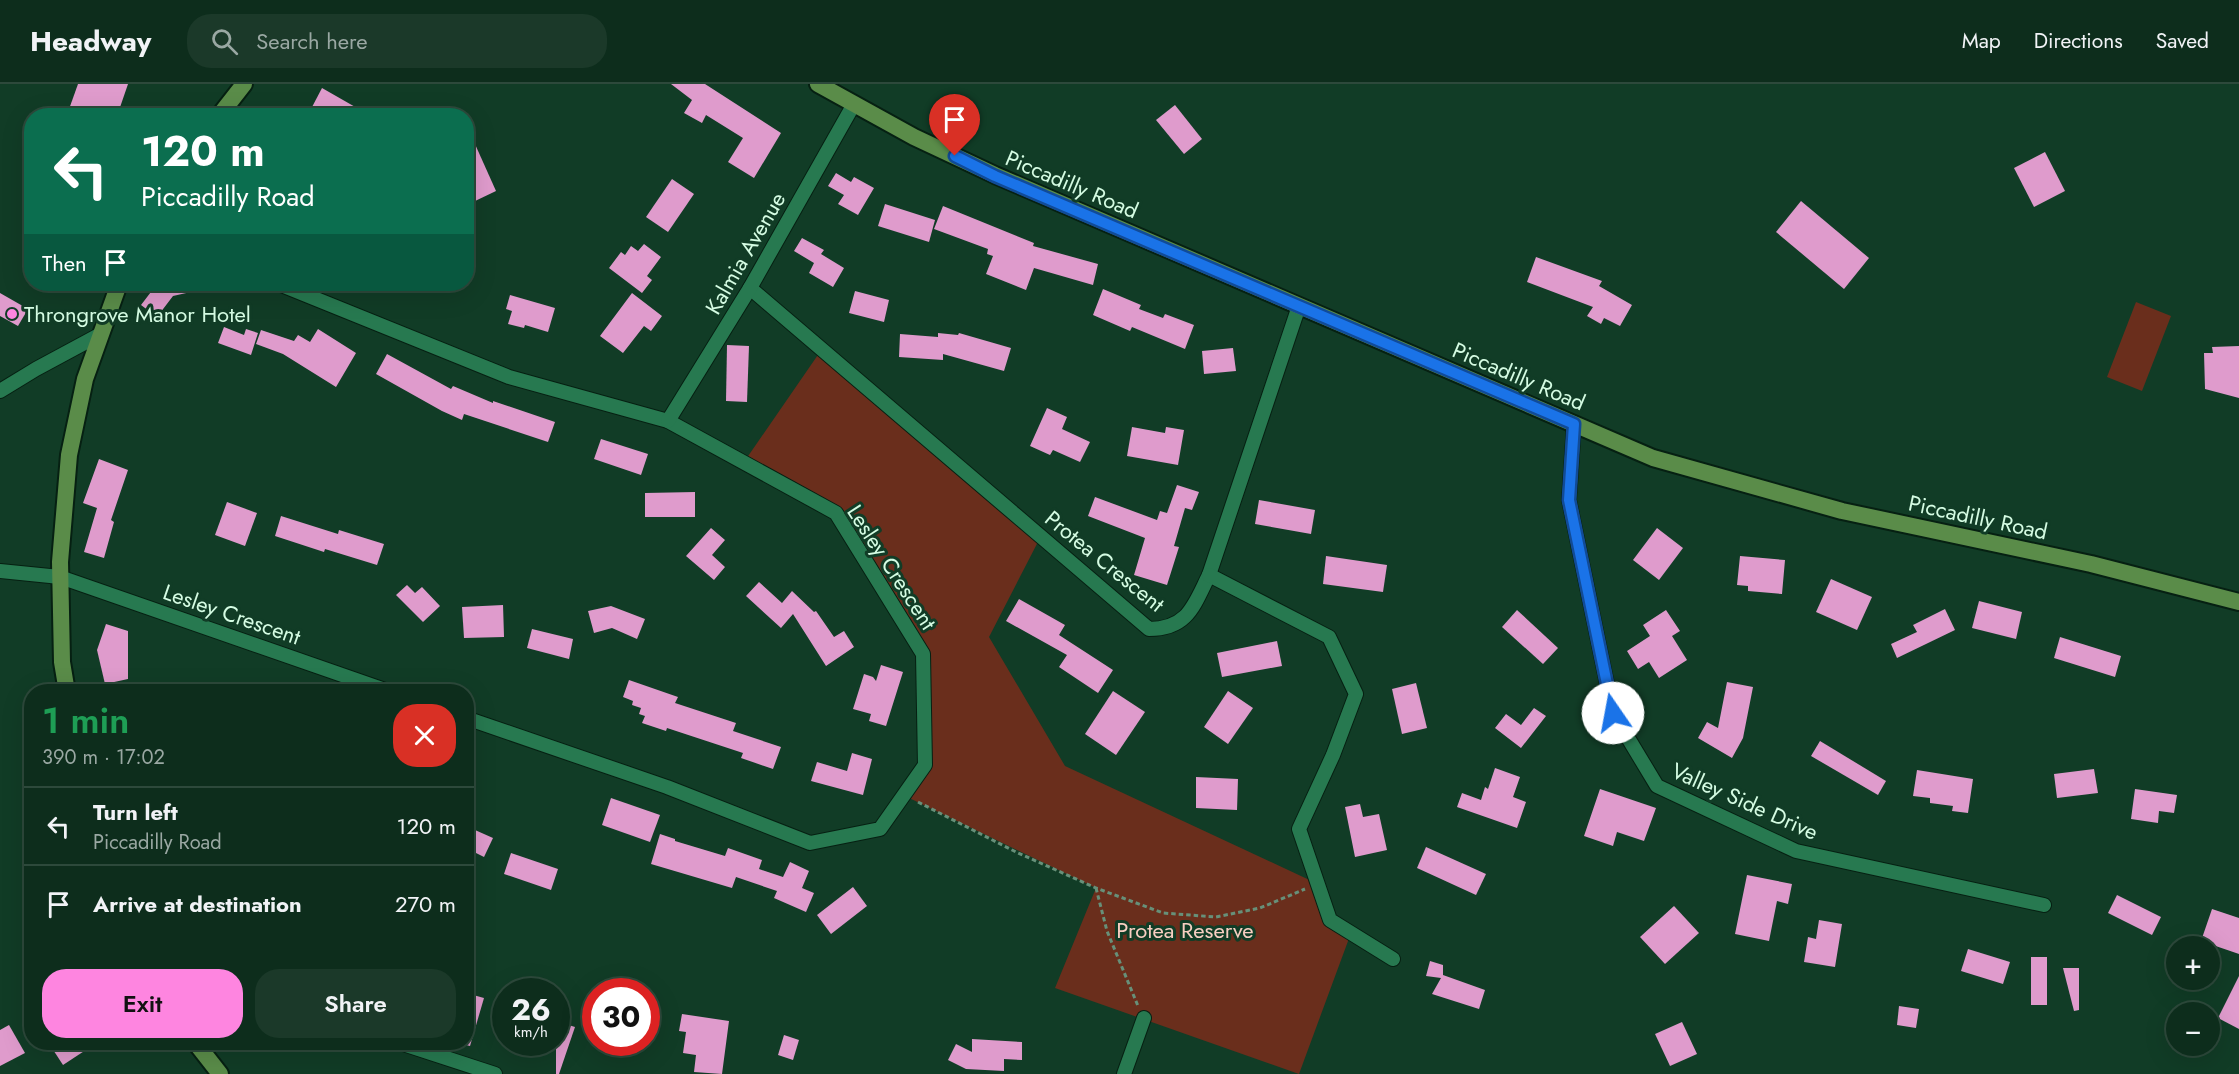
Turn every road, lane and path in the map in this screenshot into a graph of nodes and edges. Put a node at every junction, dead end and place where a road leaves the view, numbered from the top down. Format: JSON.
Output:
{"nodes":[{"id":1,"x":244,"y":84,"type":"edge"},
{"id":2,"x":818,"y":84,"type":"edge"},
{"id":3,"x":854,"y":104,"type":"junction"},
{"id":4,"x":225,"y":108,"type":"edge"},
{"id":5,"x":750,"y":288,"type":"junction"},
{"id":6,"x":116,"y":291,"type":"edge"},
{"id":7,"x":296,"y":291,"type":"edge"},
{"id":8,"x":1299,"y":306,"type":"junction"},
{"id":9,"x":101,"y":334,"type":"junction"},
{"id":10,"x":0,"y":391,"type":"edge"},
{"id":11,"x":668,"y":421,"type":"junction"},
{"id":12,"x":1574,"y":424,"type":"junction"},
{"id":13,"x":0,"y":571,"type":"edge"},
{"id":14,"x":1209,"y":575,"type":"junction"},
{"id":15,"x":60,"y":577,"type":"junction"},
{"id":16,"x":2239,"y":602,"type":"edge"},
{"id":17,"x":66,"y":684,"type":"edge"},
{"id":18,"x":368,"y":684,"type":"edge"},
{"id":19,"x":474,"y":721,"type":"edge"},
{"id":20,"x":903,"y":795,"type":"junction"},
{"id":21,"x":1318,"y":884,"type":"junction"},
{"id":22,"x":1096,"y":888,"type":"junction"},
{"id":23,"x":2044,"y":905,"type":"dead end"},
{"id":24,"x":1393,"y":959,"type":"dead end"},
{"id":25,"x":1144,"y":1018,"type":"joint"},
{"id":26,"x":201,"y":1050,"type":"edge"},
{"id":27,"x":422,"y":1050,"type":"edge"},
{"id":28,"x":220,"y":1074,"type":"edge"},
{"id":29,"x":495,"y":1074,"type":"edge"},
{"id":30,"x":1124,"y":1074,"type":"edge"}],
"edges":[{"from":1,"to":4,"type":"main road"},
{"from":2,"to":3,"type":"main road","name":"Piccadilly Road"},
{"from":3,"to":5,"type":"street","name":"Kalmia Avenue"},
{"from":3,"to":8,"type":"main road","name":"Piccadilly Road"},
{"from":5,"to":11,"type":"street","name":"Kalmia Avenue"},
{"from":5,"to":14,"type":"street","name":"Protea Crescent"},
{"from":6,"to":9,"type":"main road"},
{"from":7,"to":11,"type":"street","name":"Lesley Crescent"},
{"from":8,"to":12,"type":"main road","name":"Piccadilly Road"},
{"from":8,"to":14,"type":"street","name":"Protea Crescent"},
{"from":9,"to":10,"type":"street"},
{"from":9,"to":15,"type":"main road"},
{"from":11,"to":20,"type":"street","name":"Lesley Crescent"},
{"from":12,"to":16,"type":"main road","name":"Piccadilly Road"},
{"from":12,"to":23,"type":"street","name":"Valley Side Drive"},
{"from":13,"to":15,"type":"street","name":"Lesley Crescent"},
{"from":14,"to":21,"type":"street"},
{"from":15,"to":17,"type":"main road"},
{"from":15,"to":18,"type":"street","name":"Lesley Crescent"},
{"from":19,"to":20,"type":"street","name":"Lesley Crescent"},
{"from":20,"to":22,"type":"path"},
{"from":21,"to":22,"type":"path"},
{"from":21,"to":24,"type":"street"},
{"from":22,"to":25,"type":"path"},
{"from":25,"to":30,"type":"street"},
{"from":26,"to":28,"type":"main road"},
{"from":27,"to":29,"type":"street"}]}
